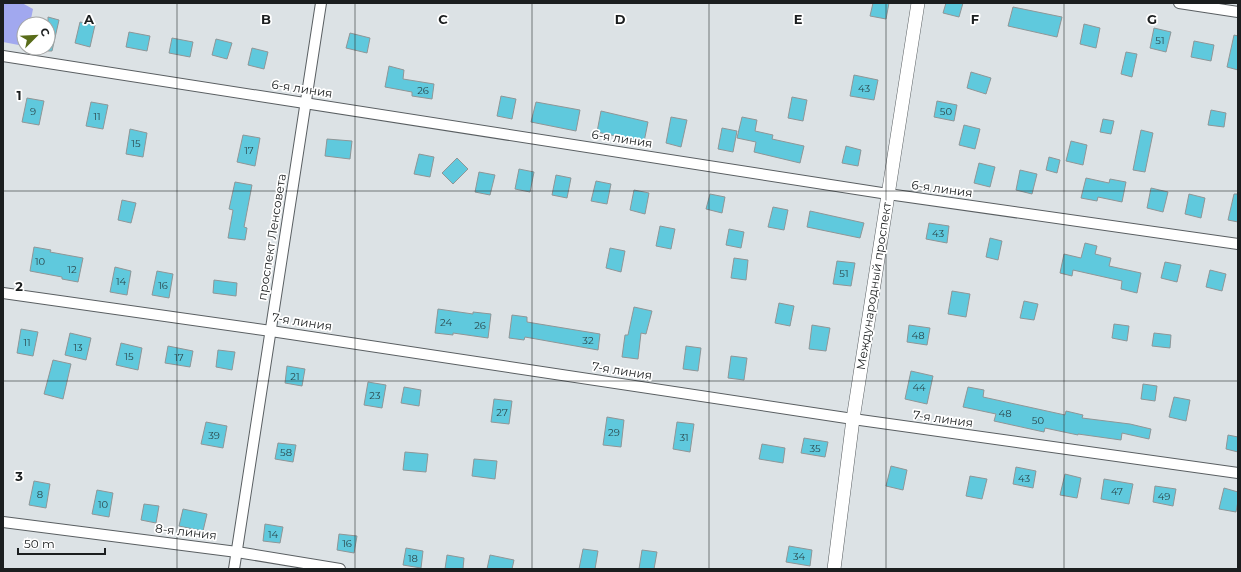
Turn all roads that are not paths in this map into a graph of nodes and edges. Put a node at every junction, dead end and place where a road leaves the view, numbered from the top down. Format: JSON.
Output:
{"nodes":[{"id":1,"x":321,"y":3,"type":"edge"},
{"id":2,"x":918,"y":3,"type":"edge"},
{"id":3,"x":1179,"y":3,"type":"edge"},
{"id":4,"x":1238,"y":12,"type":"edge"},
{"id":5,"x":3,"y":56,"type":"edge"},
{"id":6,"x":306,"y":103,"type":"junction"},
{"id":7,"x":888,"y":194,"type":"junction"},
{"id":8,"x":1238,"y":244,"type":"edge"},
{"id":9,"x":3,"y":293,"type":"edge"},
{"id":10,"x":271,"y":331,"type":"junction"},
{"id":11,"x":853,"y":419,"type":"junction"},
{"id":12,"x":1238,"y":473,"type":"edge"},
{"id":13,"x":3,"y":522,"type":"edge"},
{"id":14,"x":237,"y":552,"type":"junction"},
{"id":15,"x":234,"y":569,"type":"edge"},
{"id":16,"x":340,"y":569,"type":"edge"},
{"id":17,"x":834,"y":569,"type":"edge"}],
"edges":[{"from":1,"to":6,"type":"street","name":"проспект Ленсовета"},
{"from":2,"to":7,"type":"street","name":"Международный проспект"},
{"from":3,"to":4,"type":"street"},
{"from":5,"to":6,"type":"street","name":"6-я линия"},
{"from":6,"to":7,"type":"street","name":"6-я линия"},
{"from":6,"to":10,"type":"street","name":"проспект Ленсовета"},
{"from":7,"to":8,"type":"street","name":"6-я линия"},
{"from":7,"to":11,"type":"street","name":"Международный проспект"},
{"from":9,"to":10,"type":"street","name":"7-я линия"},
{"from":10,"to":11,"type":"street","name":"7-я линия"},
{"from":10,"to":14,"type":"street","name":"проспект Ленсовета"},
{"from":11,"to":12,"type":"street","name":"7-я линия"},
{"from":11,"to":17,"type":"street","name":"Международный проспект"},
{"from":13,"to":14,"type":"street","name":"8-я линия"},
{"from":14,"to":15,"type":"street","name":"проспект Ленсовета"},
{"from":14,"to":16,"type":"street","name":"8-я линия"}]}
